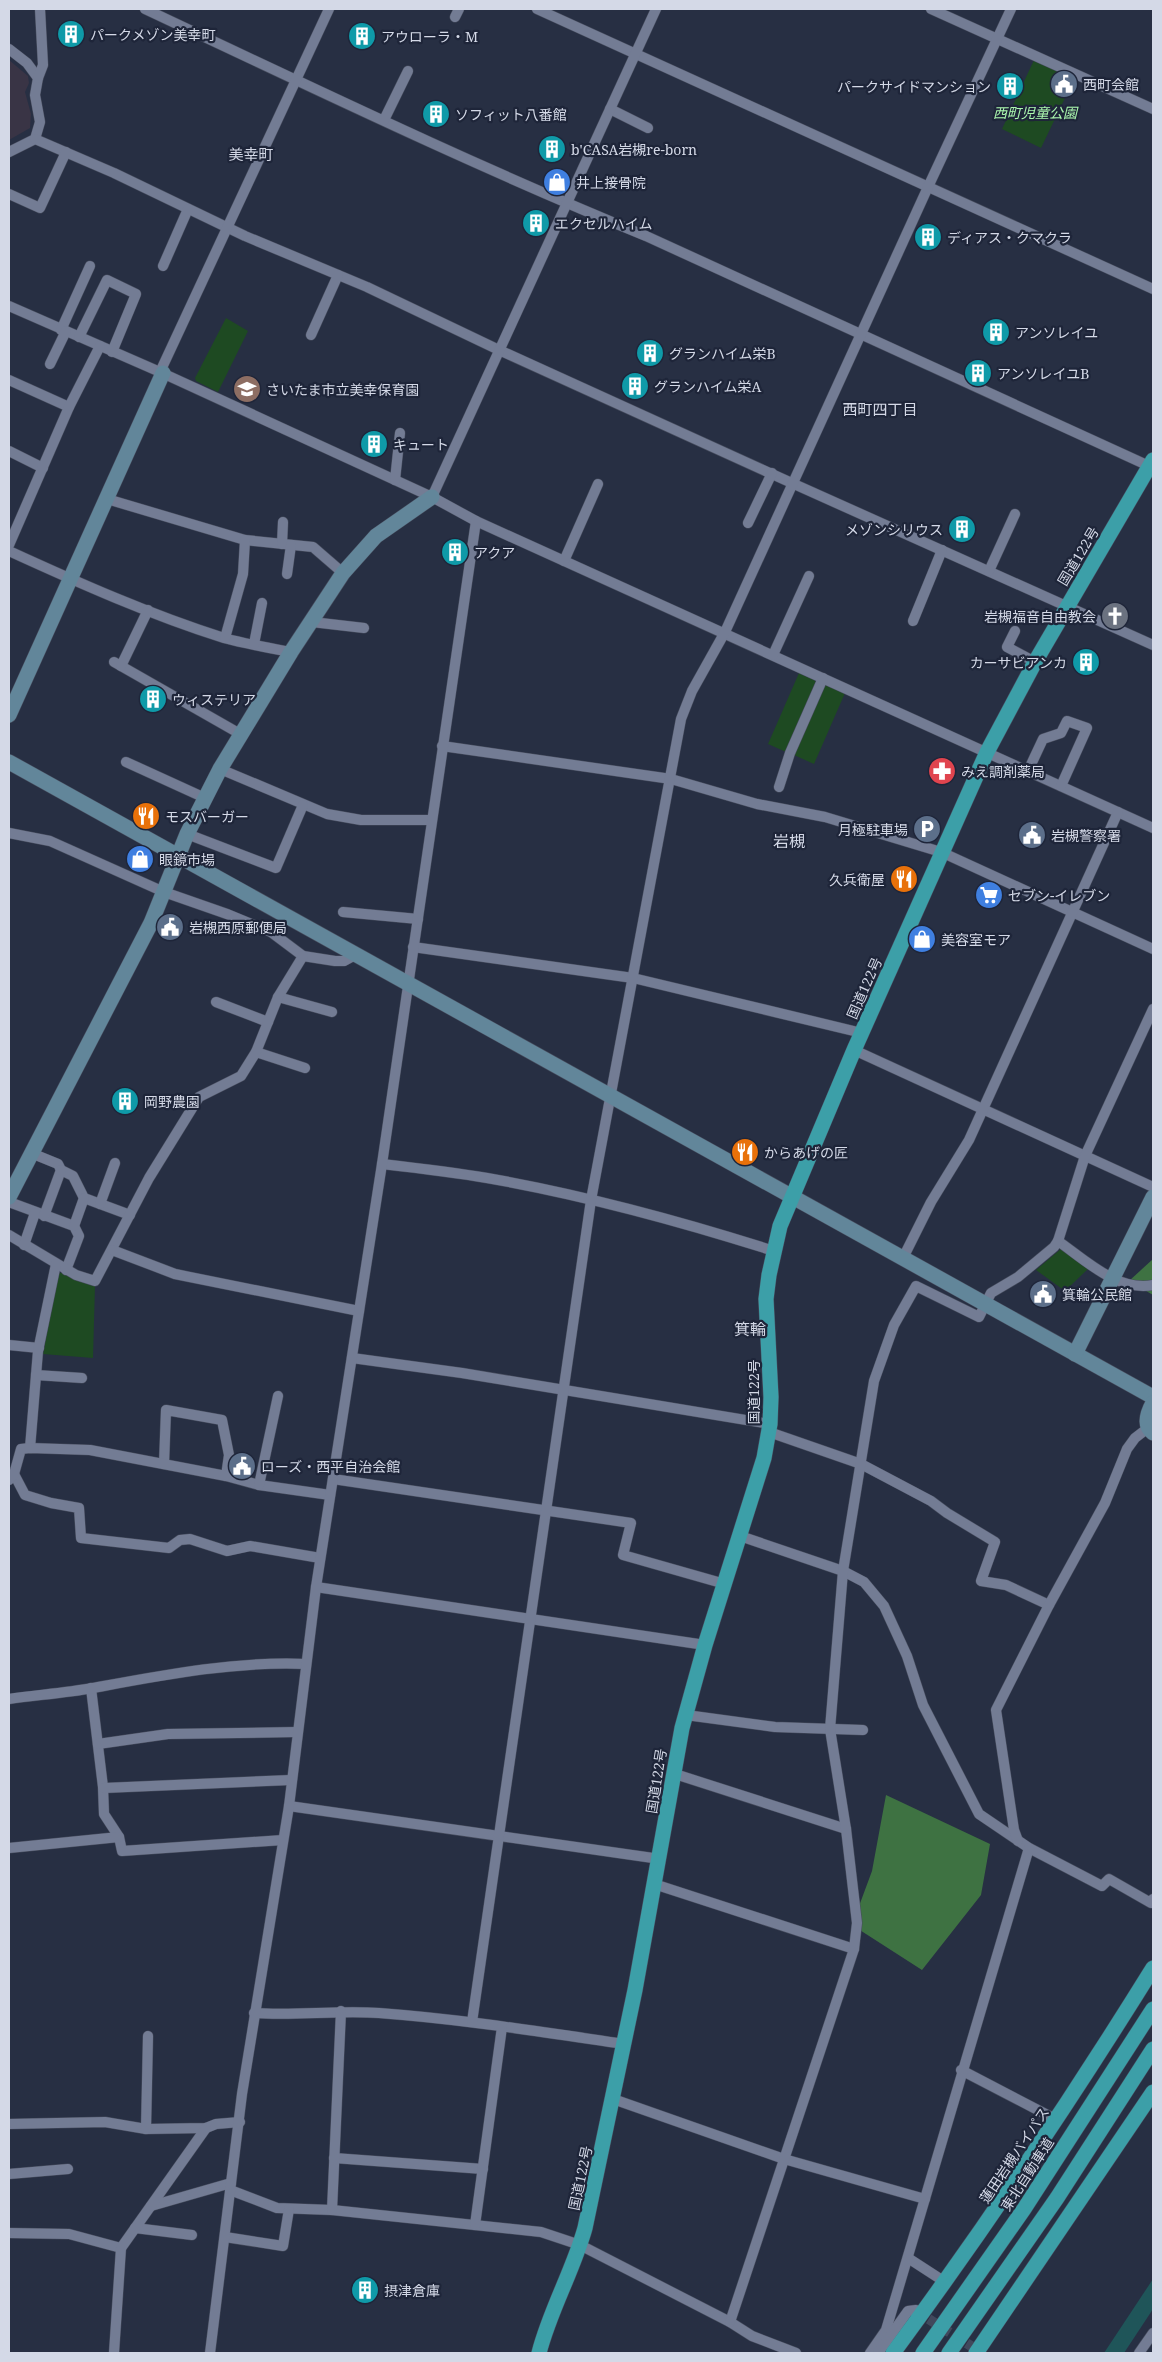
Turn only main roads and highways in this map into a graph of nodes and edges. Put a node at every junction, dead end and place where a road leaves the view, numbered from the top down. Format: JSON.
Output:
{"nodes":[{"id":1,"x":1150,"y":470,"type":"edge"},
{"id":2,"x":1153,"y":1968,"type":"edge"},
{"id":3,"x":1153,"y":2009,"type":"edge"},
{"id":4,"x":1153,"y":2049,"type":"edge"},
{"id":5,"x":1153,"y":2092,"type":"edge"},
{"id":6,"x":539,"y":2353,"type":"edge"},
{"id":7,"x":893,"y":2353,"type":"edge"},
{"id":8,"x":923,"y":2353,"type":"edge"},
{"id":9,"x":949,"y":2353,"type":"edge"},
{"id":10,"x":976,"y":2353,"type":"edge"}],
"edges":[{"from":1,"to":6,"type":"highway","name":"国道122号"},
{"from":2,"to":7,"type":"highway","name":"蓮田岩槻バイパス"},
{"from":3,"to":8,"type":"highway","name":"東北自動車道"},
{"from":4,"to":9,"type":"highway"},
{"from":5,"to":10,"type":"highway"}]}
